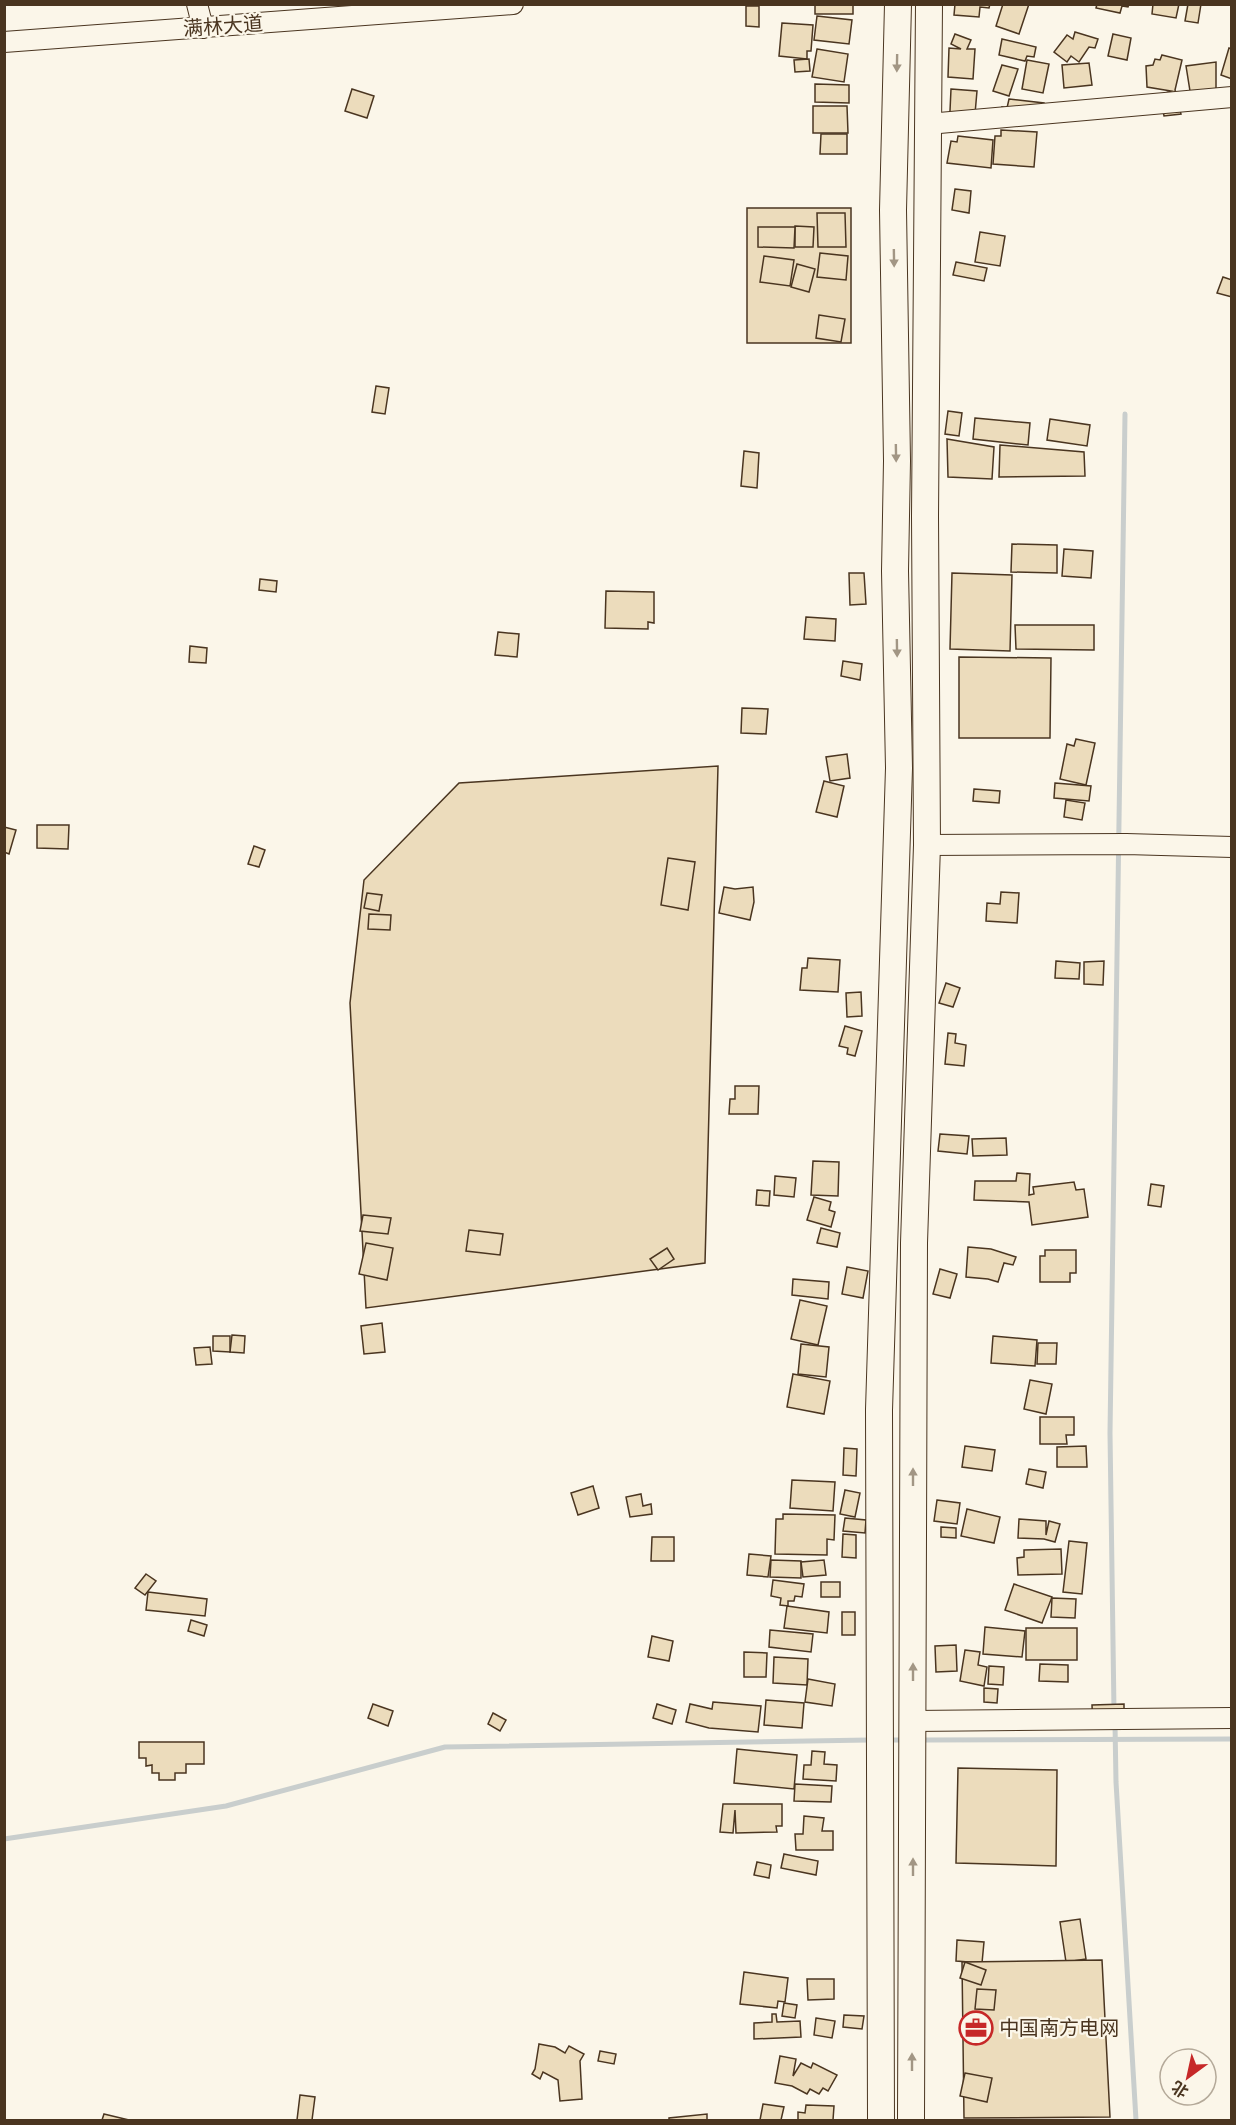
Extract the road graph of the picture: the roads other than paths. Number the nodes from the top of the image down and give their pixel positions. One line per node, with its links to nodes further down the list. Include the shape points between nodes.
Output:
1 (198, 4): 5 (street)
2 (513, 4): 5 (street, 满林大道)
3 (898, 4): 13 (main road, one-way to 13, via 893,210 899,768 879,1410)
4 (929, 4): 8 (main road)
5 (203, 27): 6 (street, 满林大道)
6 (4, 42)
7 (1232, 98): 8 (street)
8 (928, 124): 9 (main road)
9 (927, 845): 10 (street); 12 (main road, one-way to 9, via 914,1243)
10 (1232, 847)
11 (1232, 1718): 12 (street)
12 (913, 1721): 14 (main road, one-way to 12)
13 (881, 2121)
14 (911, 2121)

